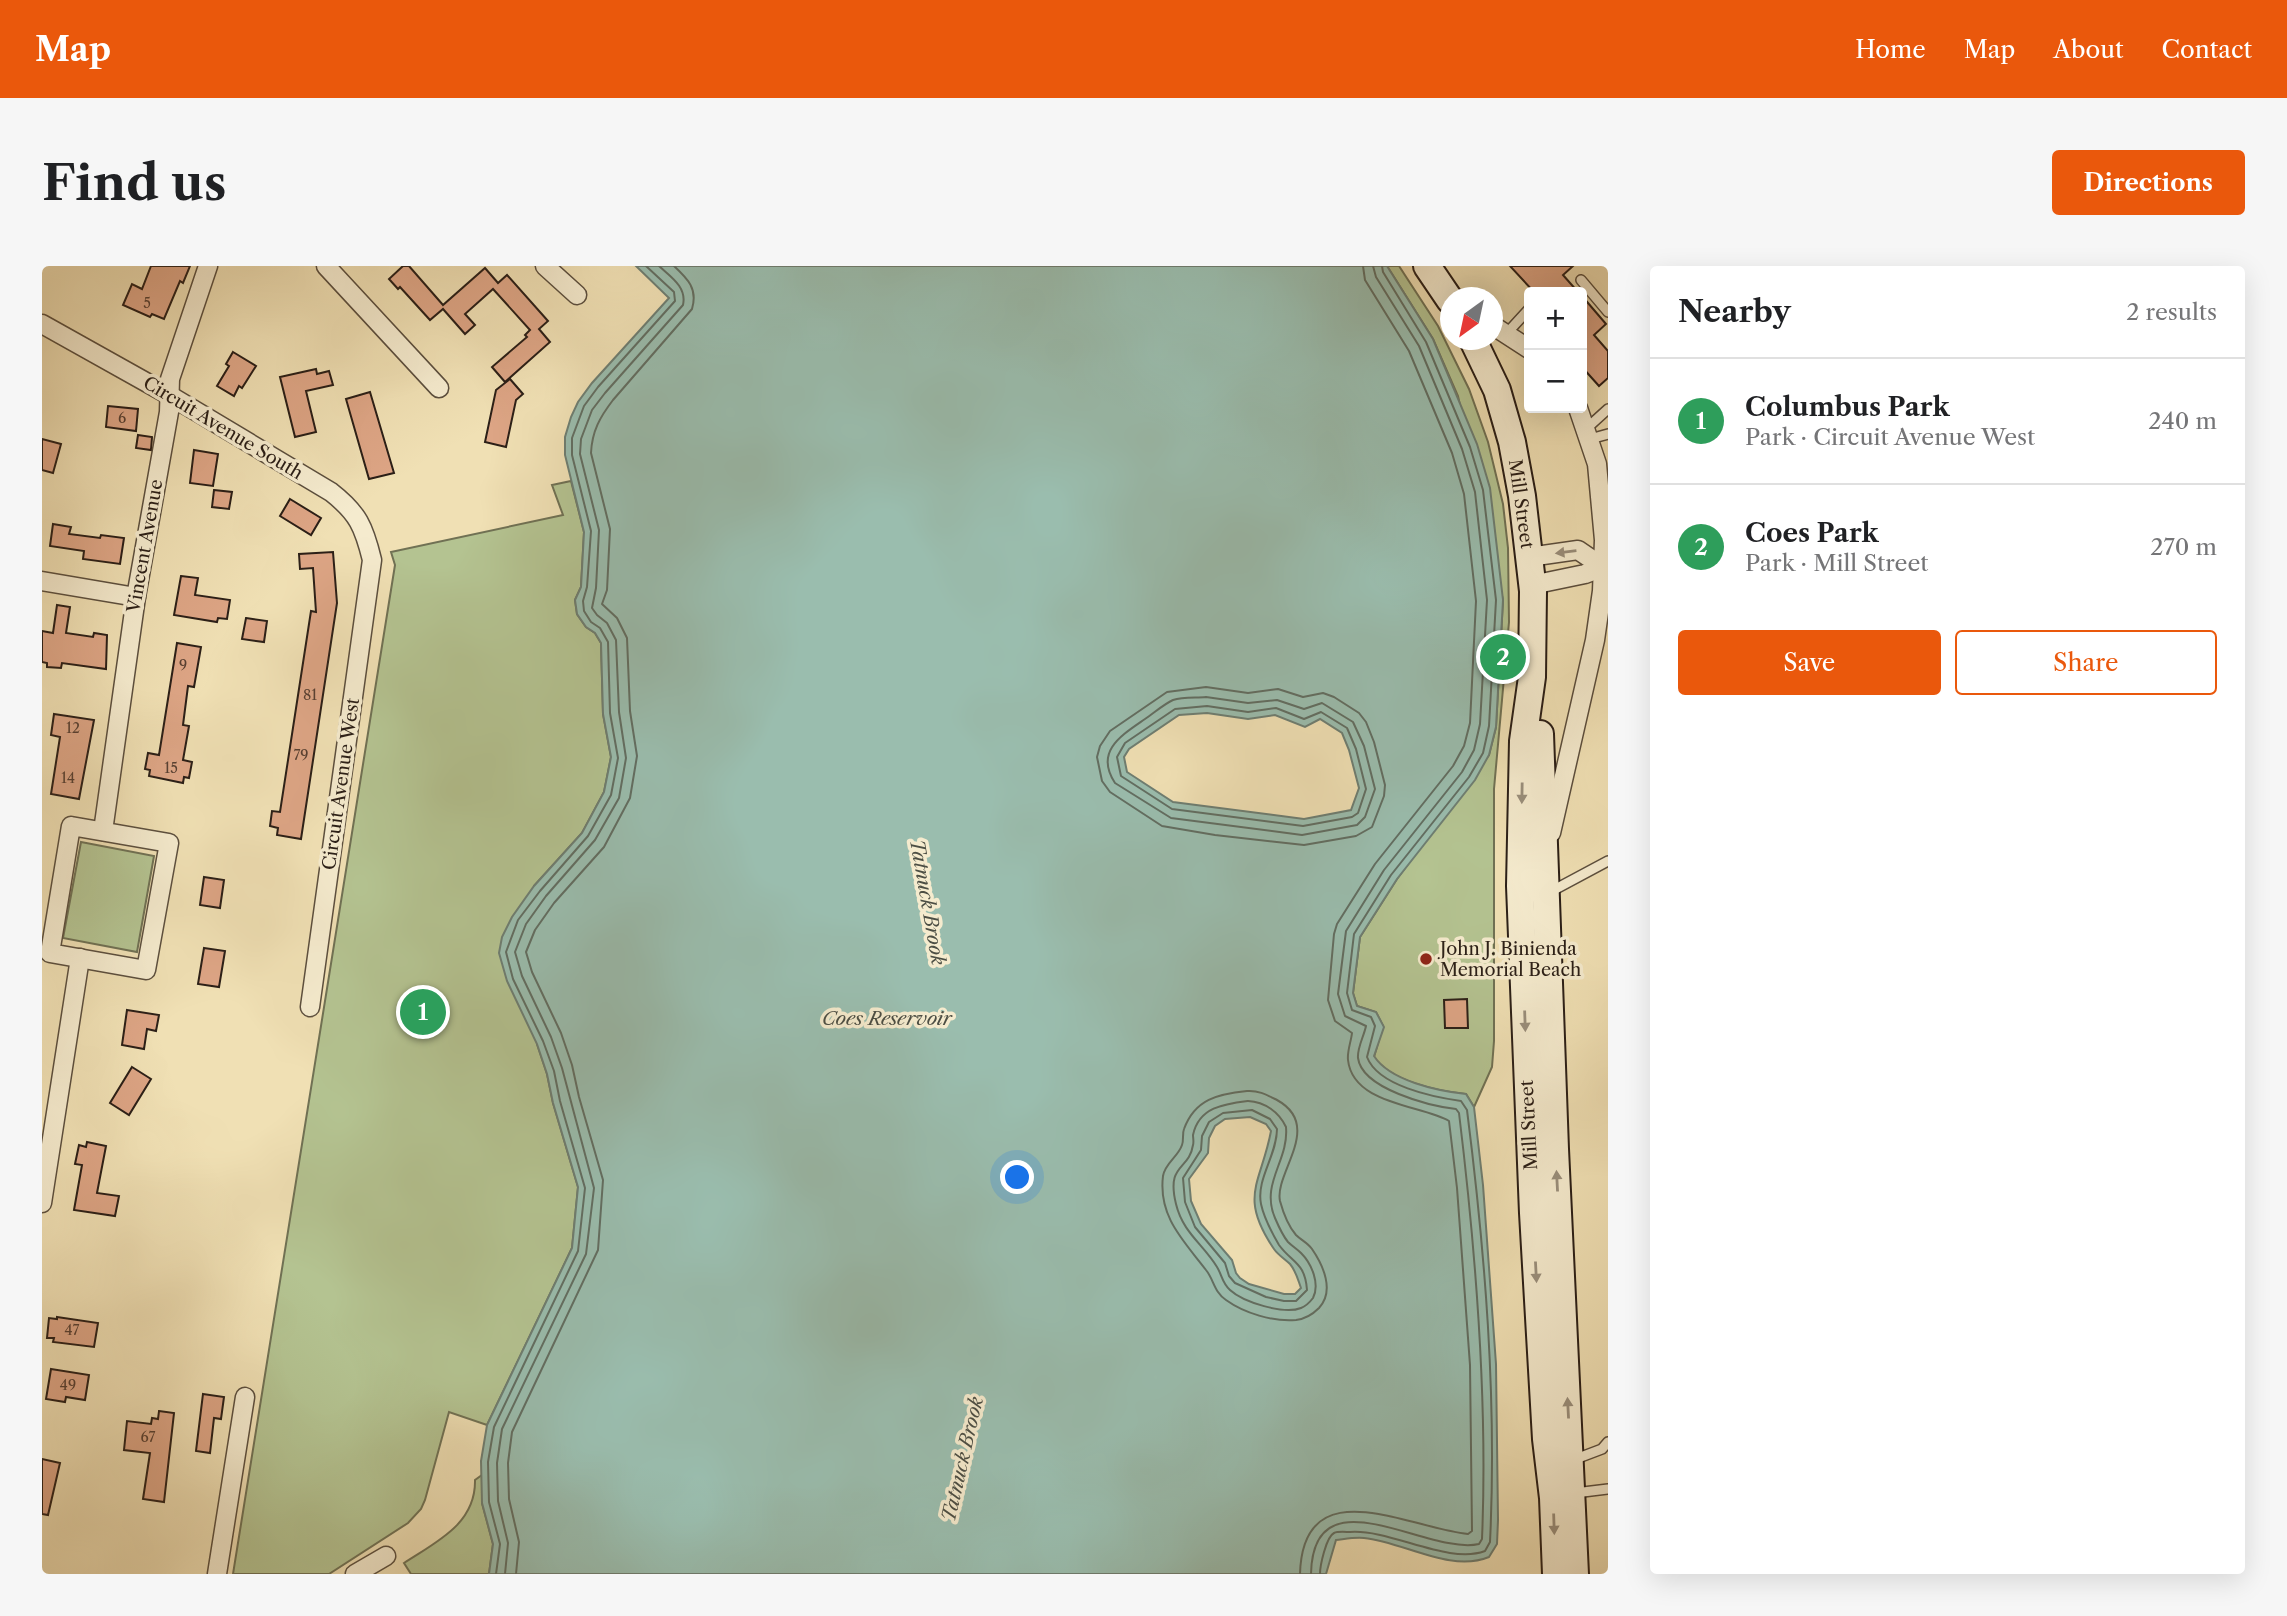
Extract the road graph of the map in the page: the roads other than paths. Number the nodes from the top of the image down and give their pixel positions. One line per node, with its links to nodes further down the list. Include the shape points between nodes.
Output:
1 (208, 266): 16 (street, Vincent Avenue, via 170,379)
2 (326, 266): 15 (street)
3 (545, 266): 7 (street)
4 (1427, 266): 6 (main road)
5 (1581, 280): 9 (lane)
6 (1442, 287)
7 (577, 295)
8 (1524, 312): 11 (lane)
9 (1608, 312)
10 (42, 324): 16 (street, Circuit Avenue South)
11 (1503, 327)
12 (1503, 331): 13 (street)
13 (1524, 346)
14 (1478, 350): 21 (main road, Mill Street, via 1497,390 1512,442)
15 (439, 388)
16 (169, 396): 22 (street, Circuit Avenue South, via 347,504 359,519); 26 (street, Vincent Avenue)
17 (1608, 409): 19 (lane)
18 (1580, 413): 19 (street)
19 (1588, 433): 20 (lane); 23 (street, via 1597,464)
20 (1608, 434)
21 (1529, 557): 23 (street, one-way to 21, via 1578,550); 25 (main road, Mill Street)
22 (372, 560): 33 (street, Circuit Avenue West)
23 (1606, 568): 25 (street); 30 (street, via 1595,640)
24 (42, 581): 26 (street)
25 (1532, 585): 27 (main road, Mill Street)
26 (136, 597): 28 (street, Vincent Avenue)
27 (1532, 677): 30 (main road, Mill Street, via 1540,733); 43 (main road, Mill Street, one-way to 43, via 1523,741 1521,900 1533,1213)
28 (103, 831): 32 (street, via 71,826 50,953); 32 (street, via 169,843 146,970)
29 (1608, 861): 31 (lane)
30 (1544, 866): 31 (main road, Mill Street)
31 (1545, 894): 37 (main road, Mill Street, one-way to 31)
32 (80, 958): 34 (street)
33 (310, 1007)
34 (42, 1203)
35 (245, 1397): 41 (street)
36 (1608, 1442): 37 (lane, via 1602,1449)
37 (1571, 1460): 39 (main road, Mill Street)
38 (1608, 1489): 39 (lane)
39 (1573, 1493): 44 (main road, Mill Street)
40 (386, 1556): 42 (street)
41 (217, 1574)
42 (355, 1574)
43 (1556, 1574)
44 (1576, 1574)

